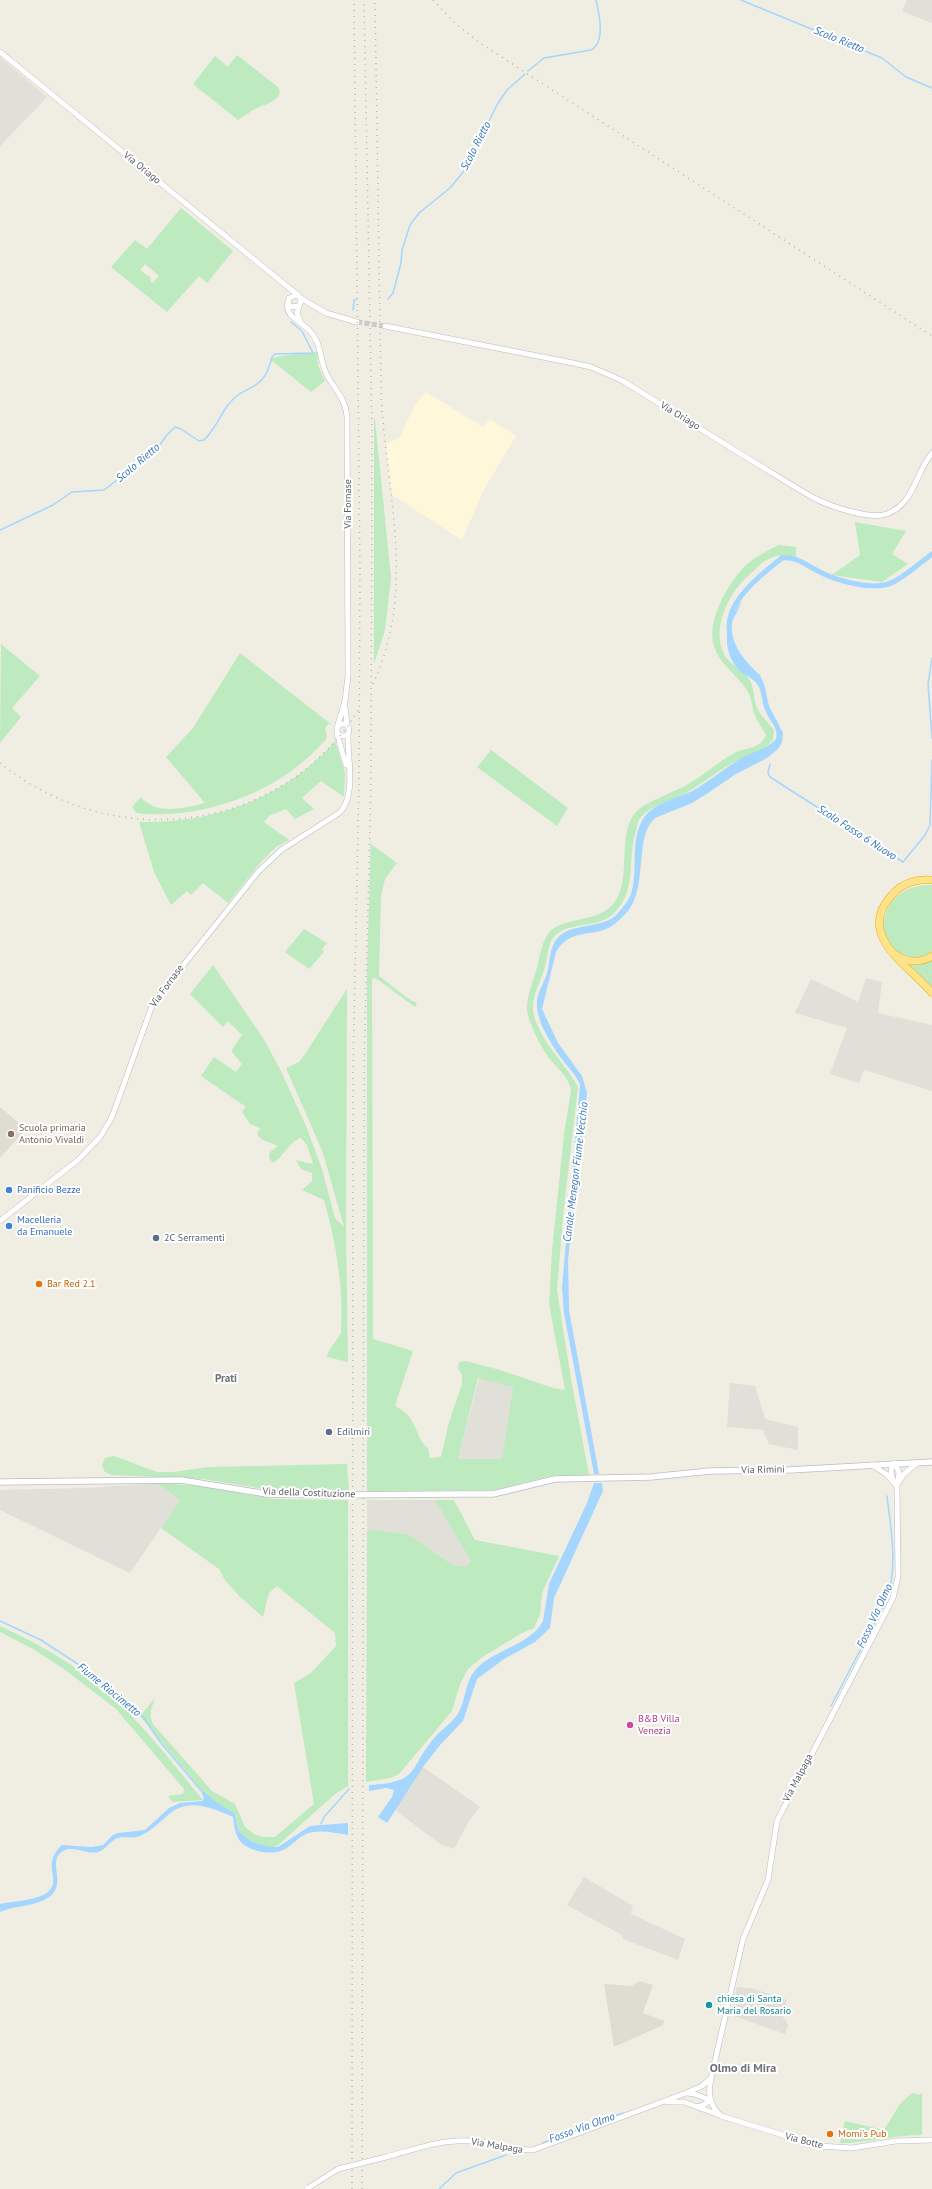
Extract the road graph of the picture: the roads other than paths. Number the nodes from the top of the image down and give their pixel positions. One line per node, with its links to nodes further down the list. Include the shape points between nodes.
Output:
1 (0, 52): 2 (street, Via Oriago)
2 (284, 284): 3 (street, Via Oriago); 4 (street)
3 (298, 296): 4 (street); 5 (street); 6 (street, Via Oriago)
4 (288, 300): 5 (street, Via Oriago, via 291,307); 7 (street, Via Fornase, via 288,312)
5 (300, 305): 6 (street, Via Oriago); 7 (street)
6 (309, 305): 8 (street, Via Oriago, via 333,316)
7 (300, 321): 11 (street, Via Fornase, via 320,345 326,372 342,397 347,416 348,669)
8 (357, 322)
9 (385, 326): 10 (street, Via Oriago, via 591,367 623,381 814,498 867,515 887,514 903,504)
10 (932, 453)
11 (345, 701): 12 (street, Via Fornase); 13 (street, Via Fornase)
12 (347, 725): 13 (street, via 341,724); 14 (street, Via Fornase)
13 (337, 731): 14 (street, via 342,737); 15 (street, Via Fornase)
14 (348, 734): 15 (street, Via Fornase)
15 (349, 773): 20 (street, Via Fornase, via 349,799 346,807 266,862 153,1003 112,1117 100,1138 78,1160)
16 (932, 880): 17 (highway, via 906,884 888,899 880,924 881,934)
17 (891, 952): 18 (highway, via 900,958 916,962); 19 (highway)
18 (932, 956)
19 (932, 993)
20 (0, 1223)
21 (932, 1462): 23 (main road, Via Rimini)
22 (894, 1463): 23 (main road, Via Rimini); 24 (main road, Via Rimini); 31 (street, via 891,1475); 31 (street, via 899,1473)
23 (917, 1463): 31 (street, via 904,1474)
24 (871, 1465): 27 (main road, Via Rimini); 31 (street, via 886,1474)
25 (108, 1475): 29 (main road, via 134,1477)
26 (82, 1476): 28 (main road, via 60,1477)
27 (591, 1478): 29 (main road, Via della Costituzione, bridge, via 555,1479 493,1494 331,1495 276,1494 199,1482)
28 (54, 1480): 29 (main road, Via della Costituzione); 30 (main road, Via della Costituzione)
29 (140, 1480)
30 (0, 1482)
31 (896, 1486): 32 (street, Via Malpaga, via 898,1576 893,1598 777,1821 768,1880 743,1939)
32 (711, 2078): 33 (street, Via Malpaga, via 702,2086); 34 (street, Via Malpaga)
33 (686, 2093): 34 (street); 35 (street, Via Malpaga)
34 (710, 2100): 36 (street); 37 (street)
35 (664, 2102): 36 (street, Via Malpaga, via 679,2101); 39 (street, Via Malpaga, bridge, via 533,2150 456,2141 338,2169)
36 (695, 2107): 37 (street, Via Malpaga)
37 (721, 2116): 38 (street, Via Botte, via 819,2146 852,2148 918,2139)
38 (932, 2140)
39 (308, 2188)

